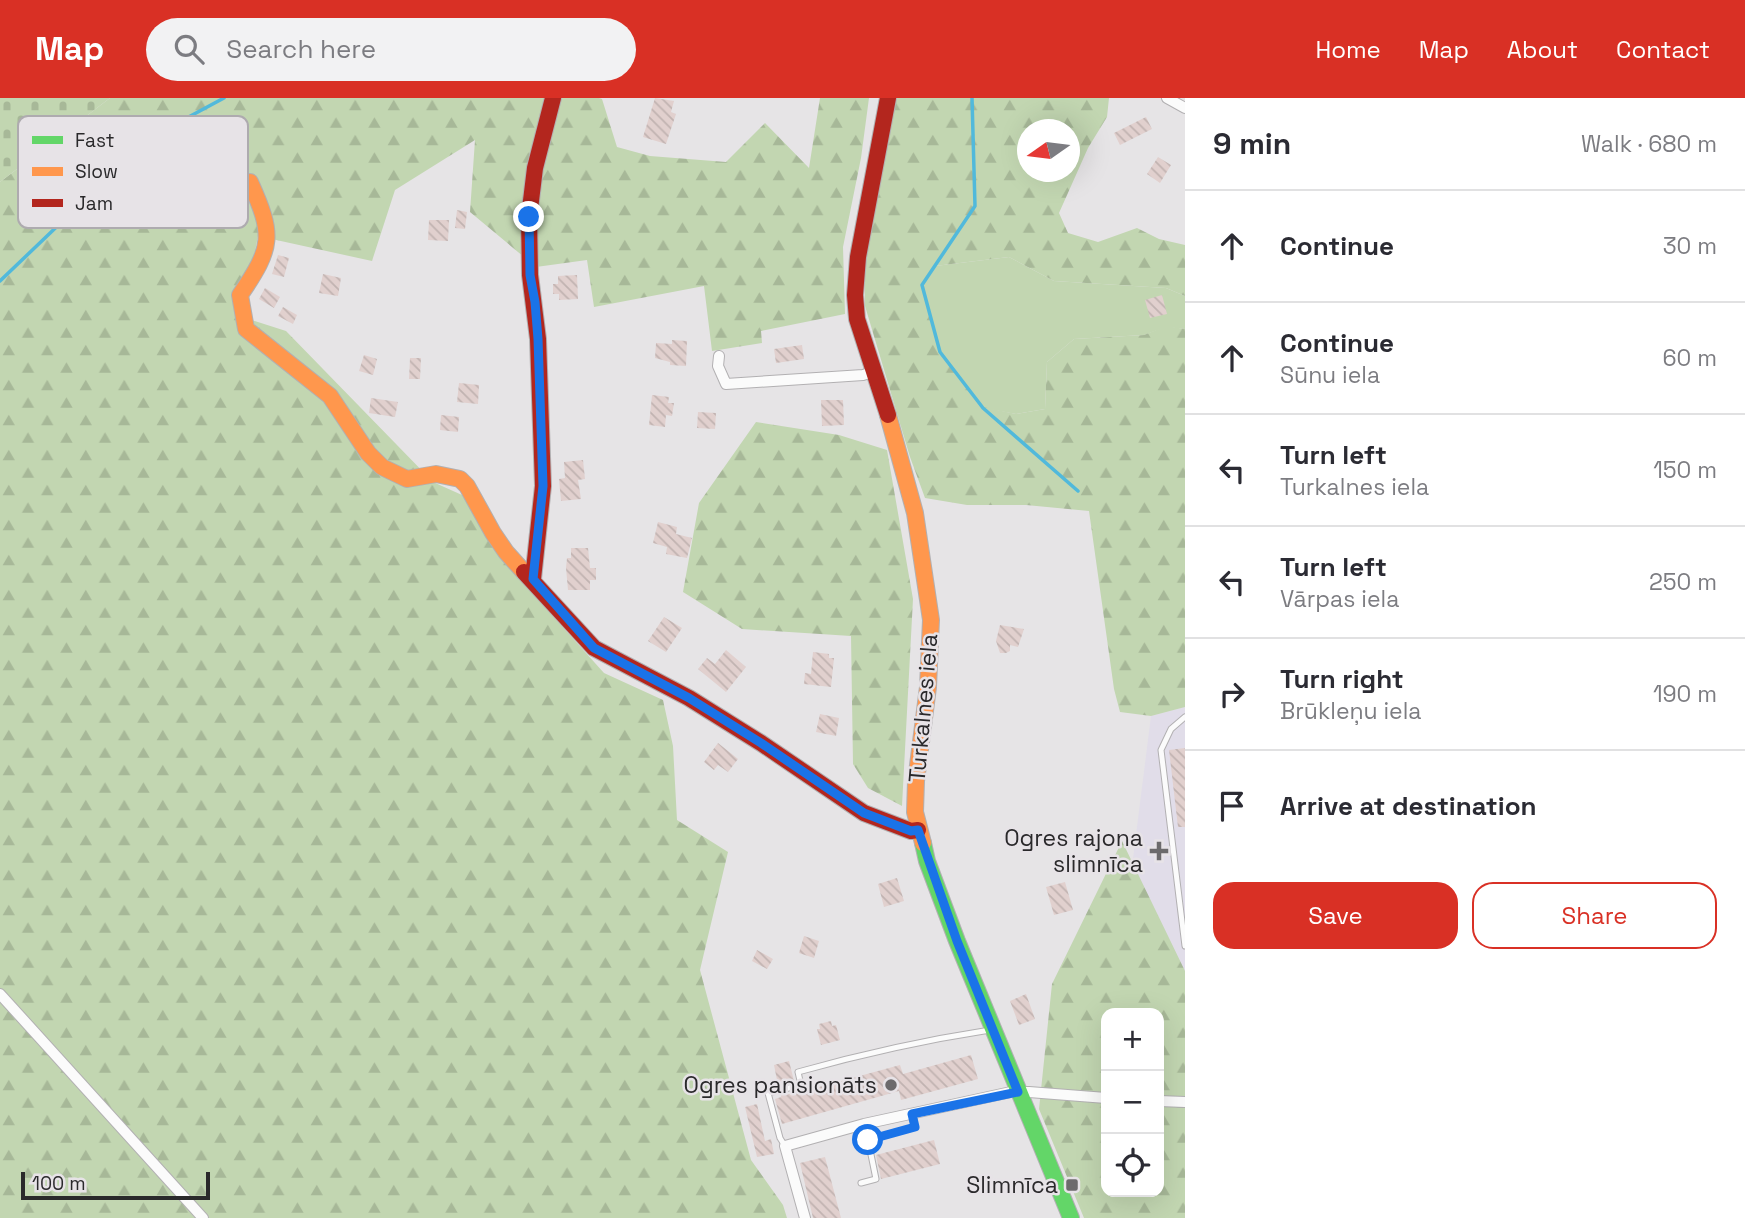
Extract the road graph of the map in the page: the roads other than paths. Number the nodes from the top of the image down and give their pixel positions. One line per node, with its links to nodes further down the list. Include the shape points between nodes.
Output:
1 (554, 98): 8 (street, via 535,168 529,217 543,486)
2 (888, 98): 7 (street, Turkalnes iela, via 855,295 857,319)
3 (1167, 98): 4 (street)
4 (1185, 108)
5 (250, 182): 8 (street, via 267,216 270,245 240,295 246,329 330,396 382,467 407,479 436,474 460,479 506,552)
6 (719, 356): 7 (street, via 726,384)
7 (873, 372): 10 (street, Turkalnes iela, via 915,513 931,621 916,781)
8 (533, 579): 10 (street, via 594,648 689,698 864,813)
9 (1185, 718): 11 (lane, via 1171,729 1161,750)
10 (918, 830): 13 (street, Turkalnes iela)
11 (1185, 946)
12 (0, 994): 23 (street)
13 (993, 1029): 14 (street, Turkalnes iela); 21 (lane, via 923,1040 798,1072 802,1085 768,1093)
14 (1018, 1092): 15 (street); 18 (street); 25 (street, Turkalnes iela)
15 (1101, 1098)
16 (1164, 1101): 17 (street)
17 (1185, 1102)
18 (912, 1114): 19 (street); 20 (lane, via 915,1127)
19 (864, 1125): 20 (lane); 21 (street)
20 (868, 1140): 22 (lane, via 876,1179)
21 (785, 1146): 24 (street)
22 (861, 1183)
23 (203, 1218)
24 (805, 1218)
25 (1071, 1218)

